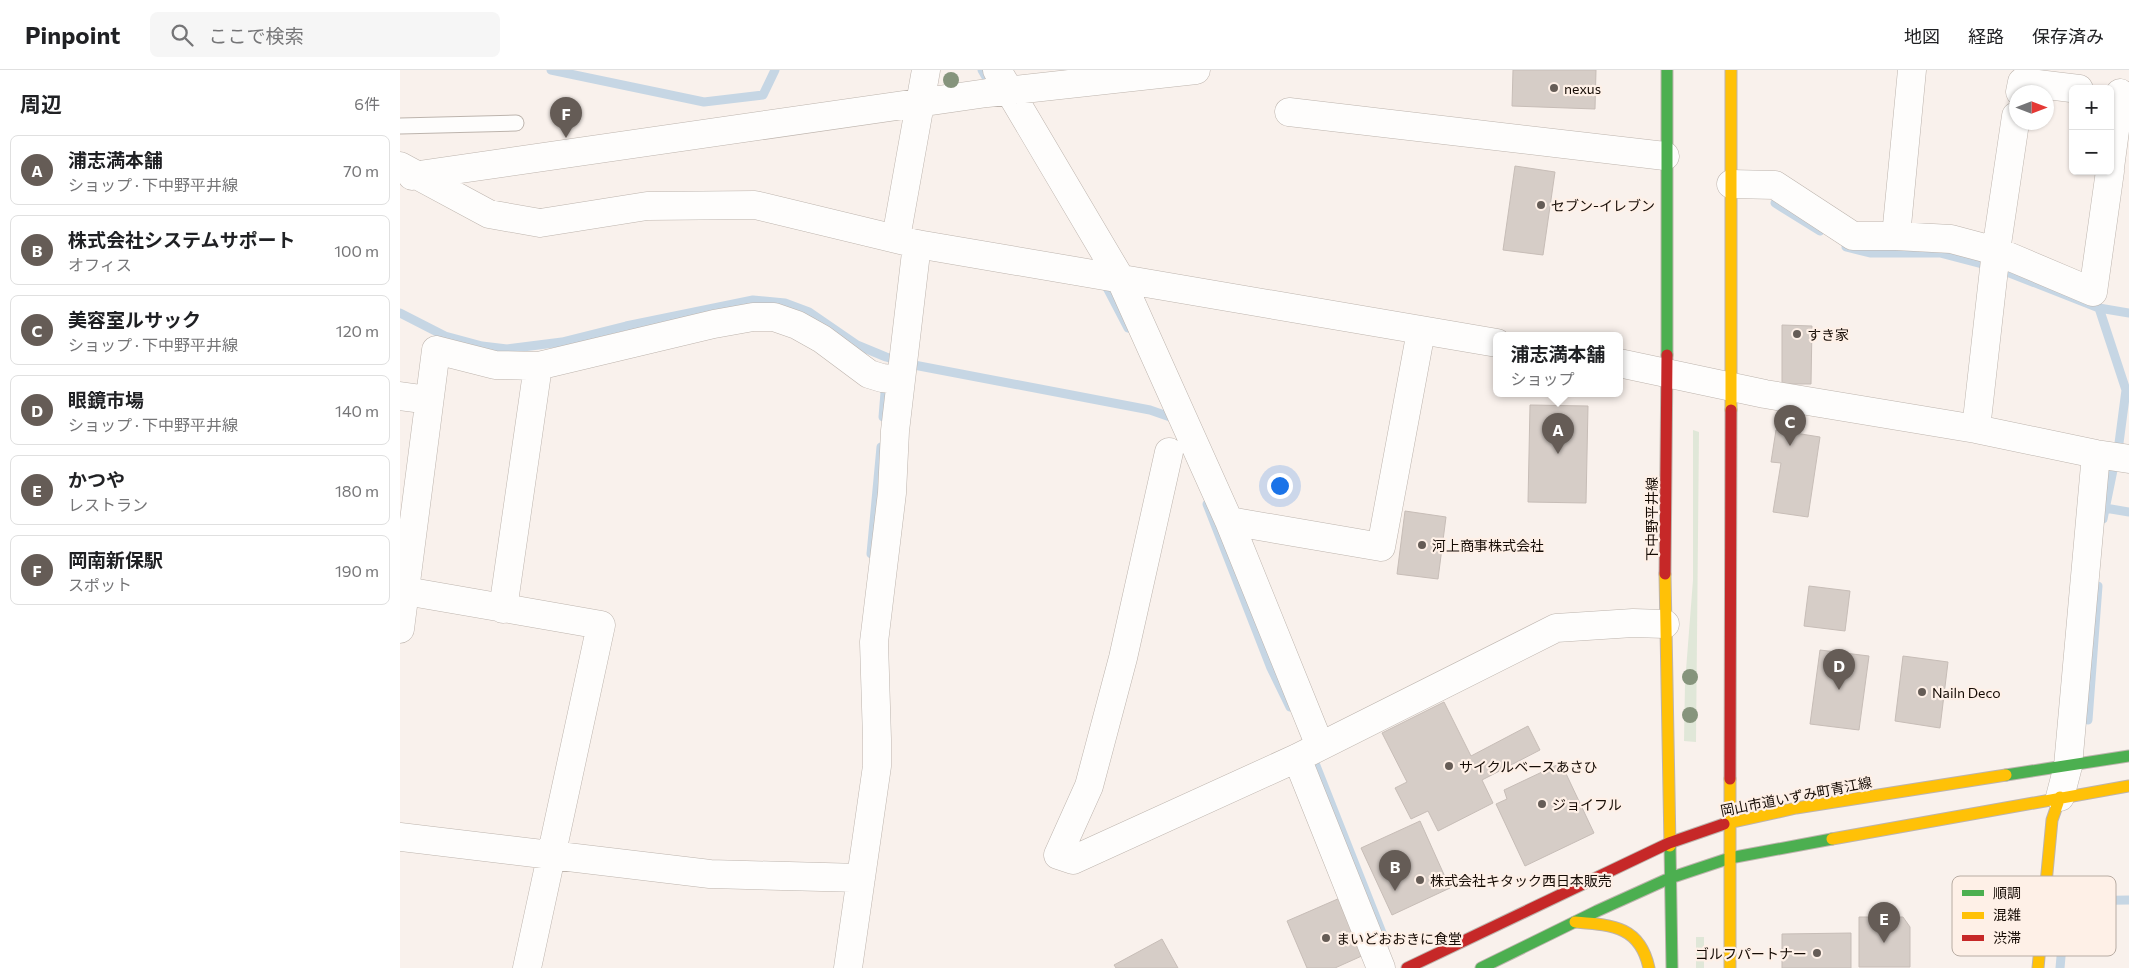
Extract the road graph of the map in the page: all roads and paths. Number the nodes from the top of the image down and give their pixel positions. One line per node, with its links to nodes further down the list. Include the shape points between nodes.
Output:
1 (926, 70): 12 (street)
2 (1196, 70): 8 (street)
3 (1666, 70): 18 (street, 下中野平井線)
4 (1731, 70): 21 (street)
5 (1912, 70): 22 (street)
6 (2021, 85): 7 (street, via 2022,82)
7 (2046, 85)
8 (999, 86): 12 (street); 25 (street)
9 (2054, 86): 10 (street)
10 (2069, 88)
11 (2120, 93): 17 (street)
12 (920, 103): 19 (street); 23 (street)
13 (1290, 112): 18 (street)
14 (516, 123): 15 (lane)
15 (400, 126)
16 (2014, 130): 24 (street)
17 (2114, 139)
18 (1665, 156): 31 (street, 下中野平井線)
19 (405, 173): 23 (street, via 489,214 540,223 647,206 755,205)
20 (2109, 175): 24 (street, via 2093,292)
21 (1731, 184): 22 (street, via 1774,184 1853,236); 32 (street)
22 (1896, 236): 24 (street, via 1951,239)
23 (907, 241): 25 (street); 30 (street)
24 (1996, 251): 35 (street)
25 (1108, 277): 26 (street); 39 (street)
26 (1421, 331): 27 (street); 39 (street, via 1381,548)
27 (1493, 342)
28 (1623, 364): 31 (street)
29 (538, 366): 30 (street, via 714,324 774,317 797,325 869,374); 34 (street, via 495,365 436,350); 41 (street)
30 (896, 372): 55 (street, via 892,493 874,642 878,739)
31 (1667, 372): 32 (street); 42 (street, 下中野平井線)
32 (1732, 387): 35 (street); 49 (street)
33 (400, 396): 34 (street)
34 (429, 400): 40 (street)
35 (1976, 429): 37 (street)
36 (1170, 452): 44 (street, via 1123,658 1089,786 1058,856 1073,860)
37 (2096, 454): 38 (street); 46 (street)
38 (2129, 459)
39 (1229, 521): 44 (street)
40 (402, 591): 41 (street); 43 (street)
41 (503, 610): 52 (street, via 601,625)
42 (1665, 624): 44 (street, via 1556,628); 51 (street, 下中野平井線)
43 (400, 629)
44 (1309, 752): 60 (street)
45 (2129, 756): 46 (street, 岡山市道いずみ町青江線)
46 (2068, 766): 48 (street); 49 (street, 岡山市道いずみ町青江線, via 1804,807)
47 (2129, 786): 48 (street)
48 (2060, 797): 53 (street); 54 (street, via 2052,820)
49 (1730, 822): 51 (street, 岡山市道いずみ町青江線); 53 (street)
50 (400, 837): 52 (street)
51 (1669, 843): 56 (street, 下中野平井線); 61 (street, 岡山市道いずみ町青江線)
52 (551, 854): 55 (street, via 710,874); 58 (street)
53 (1730, 858): 56 (street); 65 (street)
54 (2047, 876)
55 (861, 878): 59 (street)
56 (1670, 878): 57 (street); 64 (street, 下中野平井線)
57 (1574, 922): 62 (street); 63 (street, via 1611,925 1625,931 1641,942 1648,956)
58 (527, 968)
59 (848, 968)
60 (1381, 968)
61 (1407, 968)
62 (1481, 968)
63 (1649, 968)
64 (1672, 968)
65 (1730, 968)

